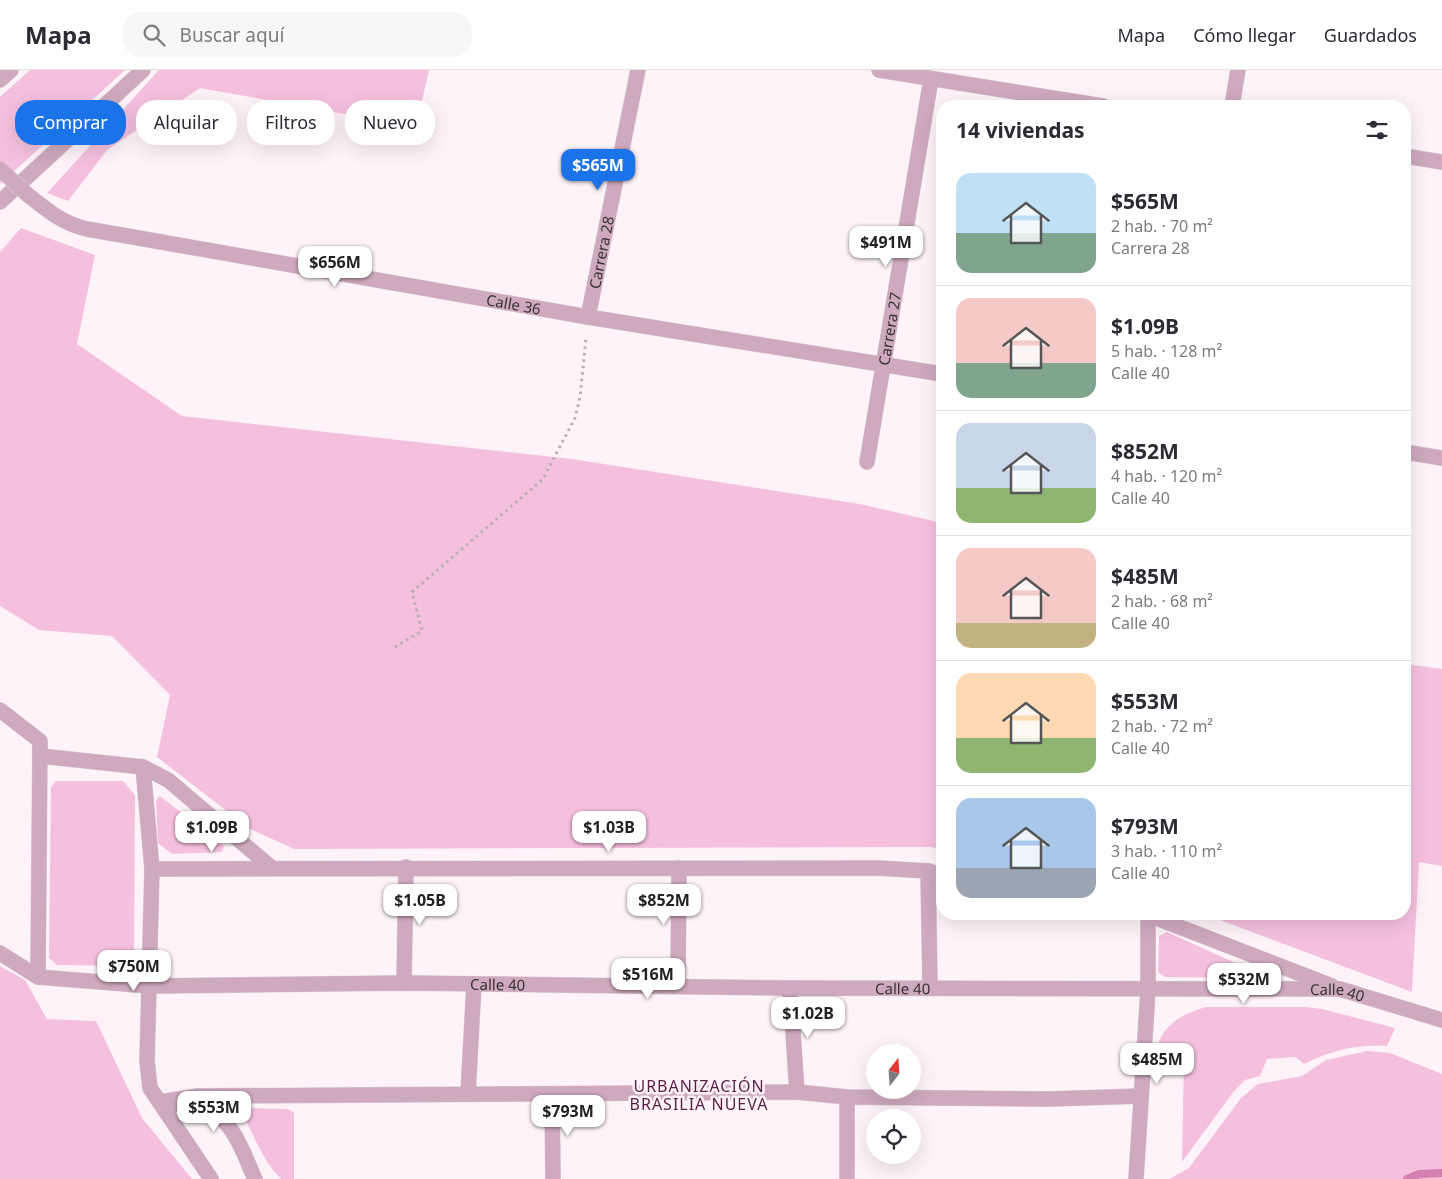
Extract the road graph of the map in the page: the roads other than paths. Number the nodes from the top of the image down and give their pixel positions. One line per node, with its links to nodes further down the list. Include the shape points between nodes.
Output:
1 (11, 70): 7 (street)
2 (142, 70): 13 (street)
3 (638, 70): 14 (street, Carrera 28)
4 (879, 70): 6 (street)
5 (1238, 70): 9 (street)
6 (931, 79): 8 (street); 15 (street, Carrera 27)
7 (0, 80)
8 (1065, 100)
9 (1233, 100)
10 (1411, 157): 11 (street)
11 (1442, 162)
12 (0, 168): 14 (street, Calle 36, bridge, via 52,215 77,227)
13 (0, 202)
14 (588, 318): 15 (street, Calle 36)
15 (885, 364): 16 (street, Calle 36); 19 (street, Carrera 27)
16 (936, 373)
17 (1411, 453): 18 (street)
18 (1442, 458)
19 (867, 462)
20 (0, 710): 21 (street, via 40,741)
21 (40, 756): 22 (street); 31 (street)
22 (143, 767): 24 (street, via 168,780); 26 (street)
23 (406, 867): 24 (street); 25 (street); 32 (street)
24 (272, 868): 26 (street)
25 (679, 868): 27 (street, via 878,868); 35 (street)
26 (152, 869): 34 (street)
27 (935, 873): 37 (street)
28 (1147, 920): 39 (street)
29 (1162, 920): 38 (street)
30 (0, 953): 31 (street)
31 (38, 977): 34 (street, Calle 40)
32 (404, 983): 33 (street, Calle 40); 34 (street, Calle 40)
33 (474, 984): 35 (street, Calle 40); 42 (street)
34 (150, 986): 46 (street, via 147,1061 150,1088)
35 (678, 986): 36 (street, Calle 40)
36 (790, 988): 37 (street, Calle 40); 41 (street)
37 (930, 988): 39 (street, Calle 40)
38 (1340, 989): 39 (street, Calle 40); 40 (street, Calle 40)
39 (1148, 990): 44 (street)
40 (1442, 1020)
41 (797, 1092): 43 (street); 45 (street)
42 (468, 1094): 43 (street); 46 (street, via 198,1096)
43 (552, 1095): 49 (street)
44 (1142, 1096): 45 (street, via 1050,1099); 51 (street)
45 (847, 1097): 50 (street)
46 (160, 1102): 47 (street); 48 (street, via 204,1108 221,1118 233,1131)
47 (211, 1179)
48 (255, 1179)
49 (553, 1179)
50 (847, 1179)
51 (1136, 1179)

